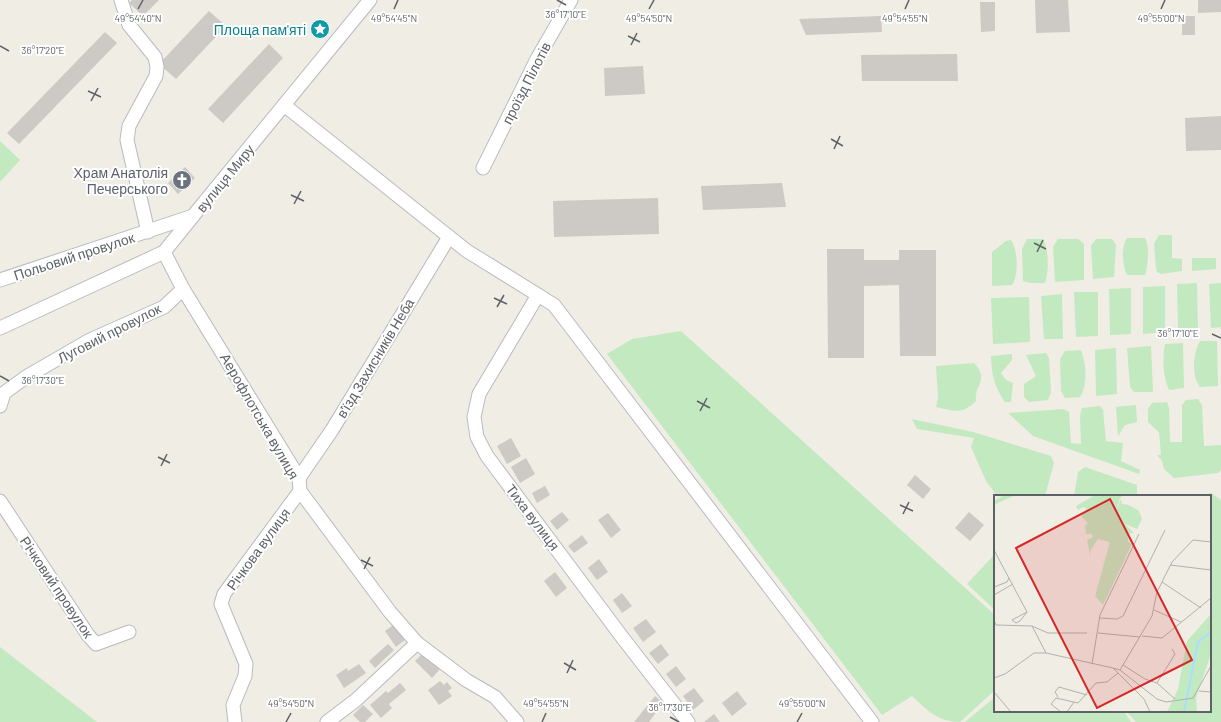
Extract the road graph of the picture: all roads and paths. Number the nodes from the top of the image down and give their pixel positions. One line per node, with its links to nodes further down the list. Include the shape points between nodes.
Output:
1 (121, 0): 7 (street, via 129,25 155,57 157,67 156,76 130,126 127,140)
2 (370, 0): 4 (street, вулиця Миру)
3 (571, 0): 5 (street, проїзд Пілотів, via 537,59)
4 (284, 105): 6 (street, вулиця Миру); 8 (street)
5 (483, 168)
6 (193, 216): 7 (street, вулиця Миру); 9 (street)
7 (148, 232): 10 (street, Польовий провулок)
8 (448, 236): 12 (street, via 467,251); 15 (street, в'їзд Захисників Неба, via 336,424)
9 (164, 252): 11 (street, Аерофлотська вулиця); 13 (street)
10 (0, 280)
11 (184, 289): 14 (street, Луговий провулок, via 164,307 90,340 26,377 4,393); 15 (street, Аерофлотська вулиця)
12 (538, 295): 23 (street, Тиха вулиця, via 479,394 474,417 477,437 487,456); 24 (street, via 554,305)
13 (0, 328)
14 (0, 406)
15 (299, 478): 16 (street, Аерофлотська вулиця)
16 (300, 491): 19 (street, Аерофлотська вулиця, via 390,612); 20 (street, Річкова вулиця, via 224,594 221,604 246,664 245,676 233,705)
17 (0, 501): 18 (street, Річковий провулок, via 96,644)
18 (129, 632)
19 (417, 643): 21 (street, via 356,700); 22 (street, Аерофлотська вулиця, via 466,680 495,697)
20 (235, 722)
21 (327, 722)
22 (517, 722)
23 (688, 722)
24 (872, 722)

